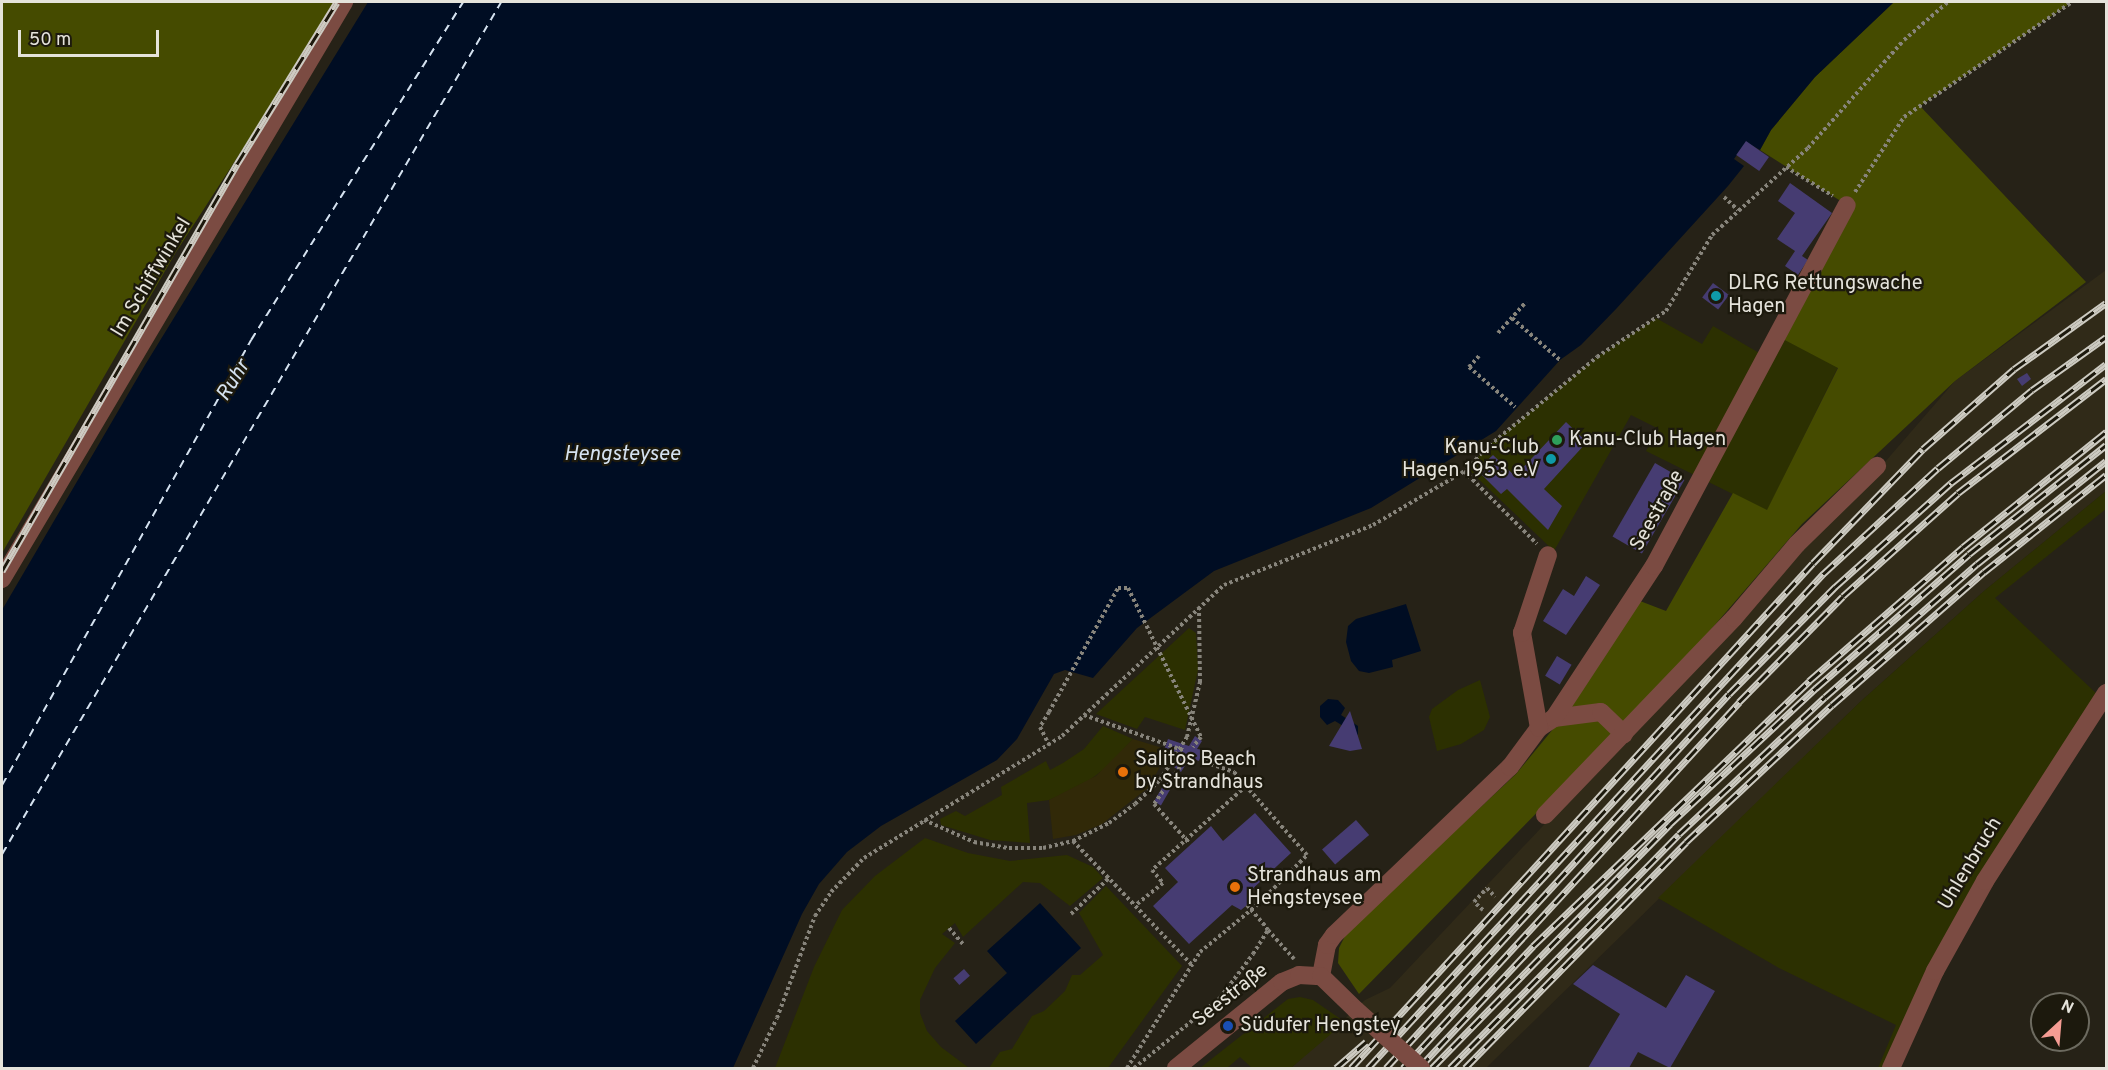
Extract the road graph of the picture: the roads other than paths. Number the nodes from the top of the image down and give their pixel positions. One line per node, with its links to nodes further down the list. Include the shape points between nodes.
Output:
1 (344, 2): 5 (street, Im Schiffwinkel)
2 (1847, 205): 7 (street, Seestraße, via 1654,566)
3 (1877, 466): 8 (street, via 1797,544)
4 (1548, 555): 7 (street, via 1522,633)
5 (2, 579)
6 (2106, 693): 13 (street, Uhlenbruch, via 1985,881 1935,971)
7 (1547, 723): 8 (street, via 1601,712); 10 (street, Seestraße, via 1510,767 1334,935)
8 (1624, 734): 9 (street)
9 (1545, 815)
10 (1321, 976): 11 (street, Seestraße, via 1299,975 1282,982); 12 (street, bridge)
11 (1176, 1068)
12 (1420, 1068)
13 (1892, 1068)

